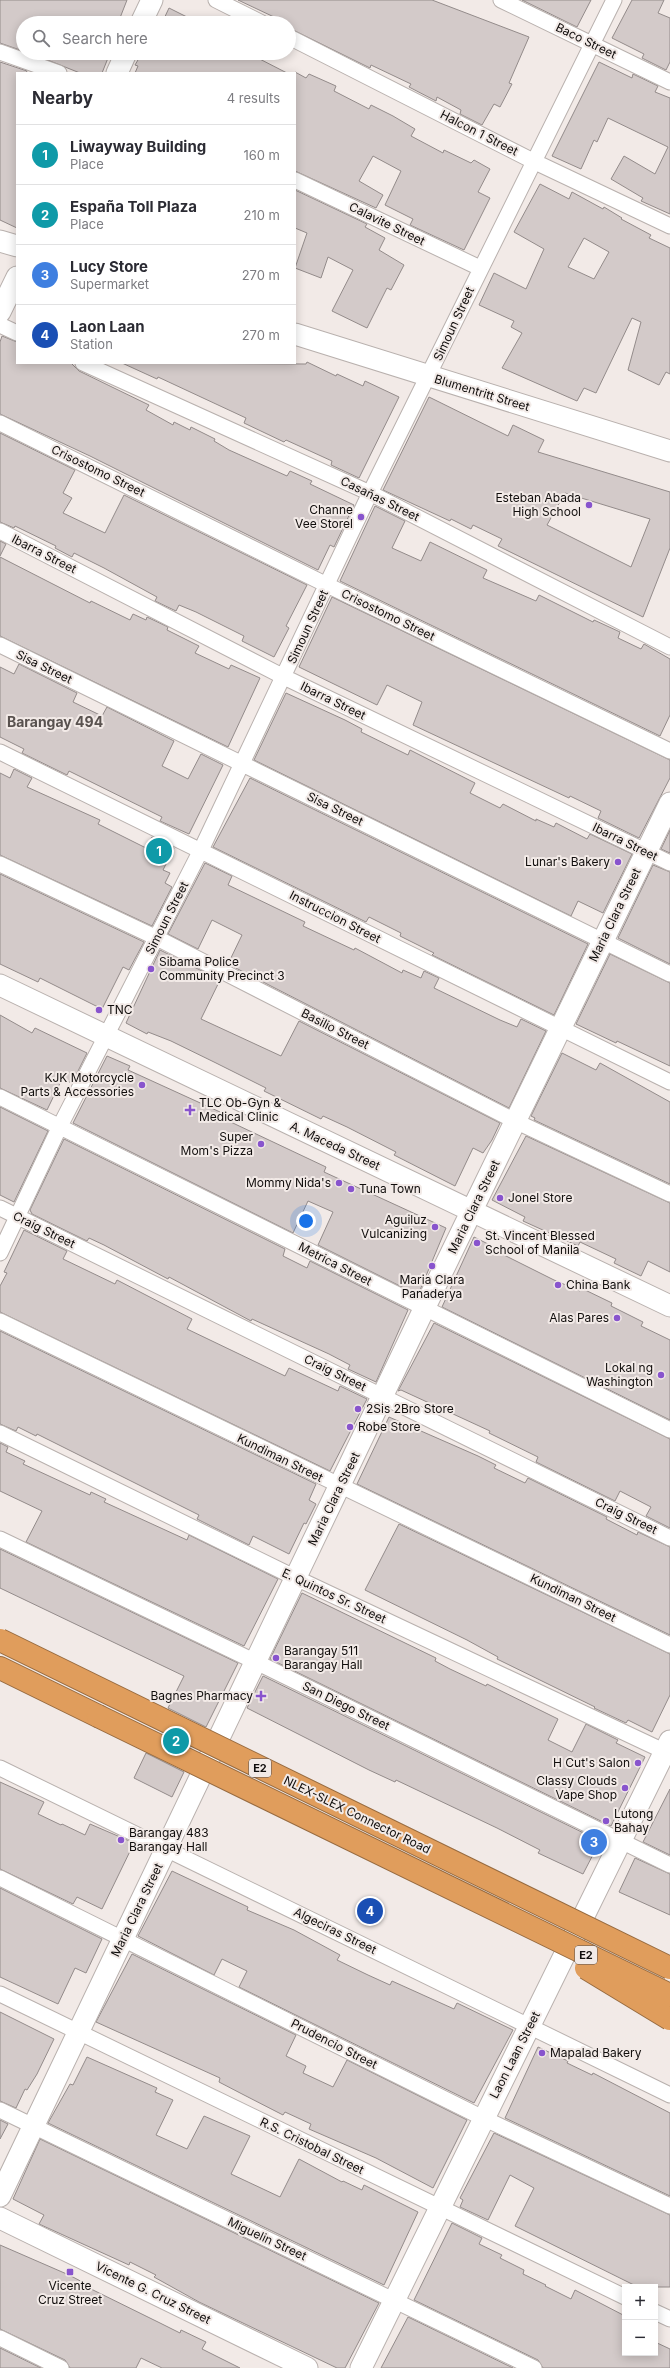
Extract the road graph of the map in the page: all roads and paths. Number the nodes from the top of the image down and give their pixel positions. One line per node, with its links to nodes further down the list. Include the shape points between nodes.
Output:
1 (152, 0): 5 (street)
2 (216, 0): 6 (street)
3 (501, 0): 8 (street, Baco Street)
4 (614, 0): 8 (street, Simoun Street)
5 (144, 16)
6 (248, 16)
7 (296, 41): 16 (street, Halcon 1 Street)
8 (592, 44): 15 (street, Baco Street); 16 (street, Simoun Street)
9 (0, 52): 10 (street)
10 (16, 58)
11 (22, 60): 13 (street)
12 (123, 60): 14 (street)
13 (56, 72)
14 (117, 72)
15 (670, 82)
16 (533, 161): 18 (street, Halcon 1 Street); 21 (street, Simoun Street)
17 (296, 180): 21 (street, Calavite Street)
18 (670, 226)
19 (0, 241): 20 (street)
20 (16, 246)
21 (480, 268): 28 (street, Simoun Street)
22 (16, 279): 23 (street)
23 (0, 312)
24 (0, 325): 25 (street)
25 (16, 333)
26 (296, 334): 28 (street, Blumentritt Street)
27 (85, 364): 31 (street, Casañas Street)
28 (429, 376): 30 (street, Blumentritt Street); 31 (street, Simoun Street)
29 (0, 423): 33 (street, Crisostomo Street)
30 (670, 451)
31 (370, 493): 33 (street, Simoun Street); 35 (street, Casañas Street)
32 (0, 531): 36 (street, Ibarra Street)
33 (327, 585): 36 (street, Simoun Street); 37 (street, Crisostomo Street)
34 (0, 645): 39 (street, Sisa Street)
35 (670, 648)
36 (284, 677): 39 (street, Simoun Street); 42 (street, Ibarra Street)
37 (670, 751)
38 (0, 752): 41 (street, Instruccion Street)
39 (242, 764): 41 (street, Simoun Street); 46 (street, Sisa Street)
40 (670, 803): 42 (street, Maria Clara Street)
41 (201, 850): 45 (street, Simoun Street); 49 (street, Instruccion Street)
42 (646, 852): 43 (street, Ibarra Street); 46 (street, Maria Clara Street)
43 (670, 863)
44 (0, 864): 45 (street, Basilio Street)
45 (157, 938): 50 (street, Simoun Street); 53 (street, Basilio Street)
46 (603, 941): 47 (street, Sisa Street); 49 (street, Maria Clara Street)
47 (670, 974)
48 (0, 985): 50 (street, A. Maceda Street)
49 (560, 1029): 51 (street, Instruccion Street); 53 (street, Maria Clara Street)
50 (106, 1038): 54 (street, Simoun Street); 57 (street, A. Maceda Street)
51 (670, 1082)
52 (0, 1097): 54 (street, Metrica Street)
53 (515, 1121): 55 (street, Basilio Street); 57 (street, Maria Clara Street)
54 (60, 1126): 58 (street, Simoun Street); 61 (street, Metrica Street)
55 (670, 1194)
56 (0, 1208): 58 (street, Craig Street)
57 (472, 1210): 60 (street, A. Maceda Street); 61 (street, Maria Clara Street)
58 (17, 1216): 59 (street, Simoun Street); 63 (street, Craig Street)
59 (0, 1253)
60 (670, 1306)
61 (424, 1309): 63 (street, Maria Clara Street); 64 (street, Metrica Street)
62 (0, 1321): 66 (street, Kundiman Street)
63 (383, 1396): 66 (street, Maria Clara Street); 67 (street, Craig Street)
64 (670, 1430)
65 (0, 1433): 69 (street, E. Quintos Sr. Street)
66 (340, 1487): 69 (street, Maria Clara Street); 71 (street, Kundiman Street)
67 (670, 1538)
68 (0, 1539): 72 (street, San Diego Street)
69 (296, 1578): 72 (street, Maria Clara Street); 74 (street, E. Quintos Sr. Street)
70 (0, 1640): 82 (highway, NLEX-SLEX Connector Road / E2, bridge)
71 (670, 1645)
72 (256, 1662): 76 (street, San Diego Street); 77 (street, Maria Clara Street)
73 (0, 1668): 80 (highway, NLEX-SLEX Connector Road / E2, bridge)
74 (668, 1749): 76 (street, Laon Laan Street)
75 (0, 1768): 77 (street, Algeciras Street)
76 (621, 1842): 78 (street, San Diego Street); 86 (street, Laon Laan Street)
77 (167, 1848): 81 (street, Maria Clara Street); 86 (street, Algeciras Street)
78 (670, 1865)
79 (0, 1878): 81 (street, Prudencio Street)
80 (503, 1914): 84 (highway, NLEX-SLEX Connector Road / E2, bridge); 85 (highway, bridge)
81 (124, 1938): 87 (street, Maria Clara Street); 90 (street, Prudencio Street)
82 (670, 1968)
83 (0, 1994): 87 (street, R.S. Cristobal Street)
84 (670, 1995)
85 (670, 2019)
86 (530, 2026): 88 (street, Algeciras Street); 90 (street, Laon Laan Street)
87 (78, 2033): 91 (street, Maria Clara Street); 94 (street, R.S. Cristobal Street)
88 (670, 2095)
89 (0, 2110): 91 (street, Miguelin Street)
90 (483, 2118): 93 (street, Prudencio Street); 94 (street, Laon Laan Street)
91 (33, 2127): 92 (street, Maria Clara Street); 96 (street, Miguelin Street)
92 (0, 2196)
93 (670, 2206)
94 (438, 2207): 96 (street, Laon Laan Street); 97 (street, R.S. Cristobal Street)
95 (0, 2218): 102 (street, Vicente G. Cruz Street)
96 (388, 2296): 103 (street, Laon Laan Street); 104 (street, Miguelin Street)
97 (622, 2296)
98 (658, 2313): 99 (street)
99 (670, 2319)
100 (0, 2338): 101 (street)
101 (61, 2368)
102 (307, 2368)
103 (361, 2368)
104 (534, 2368)

